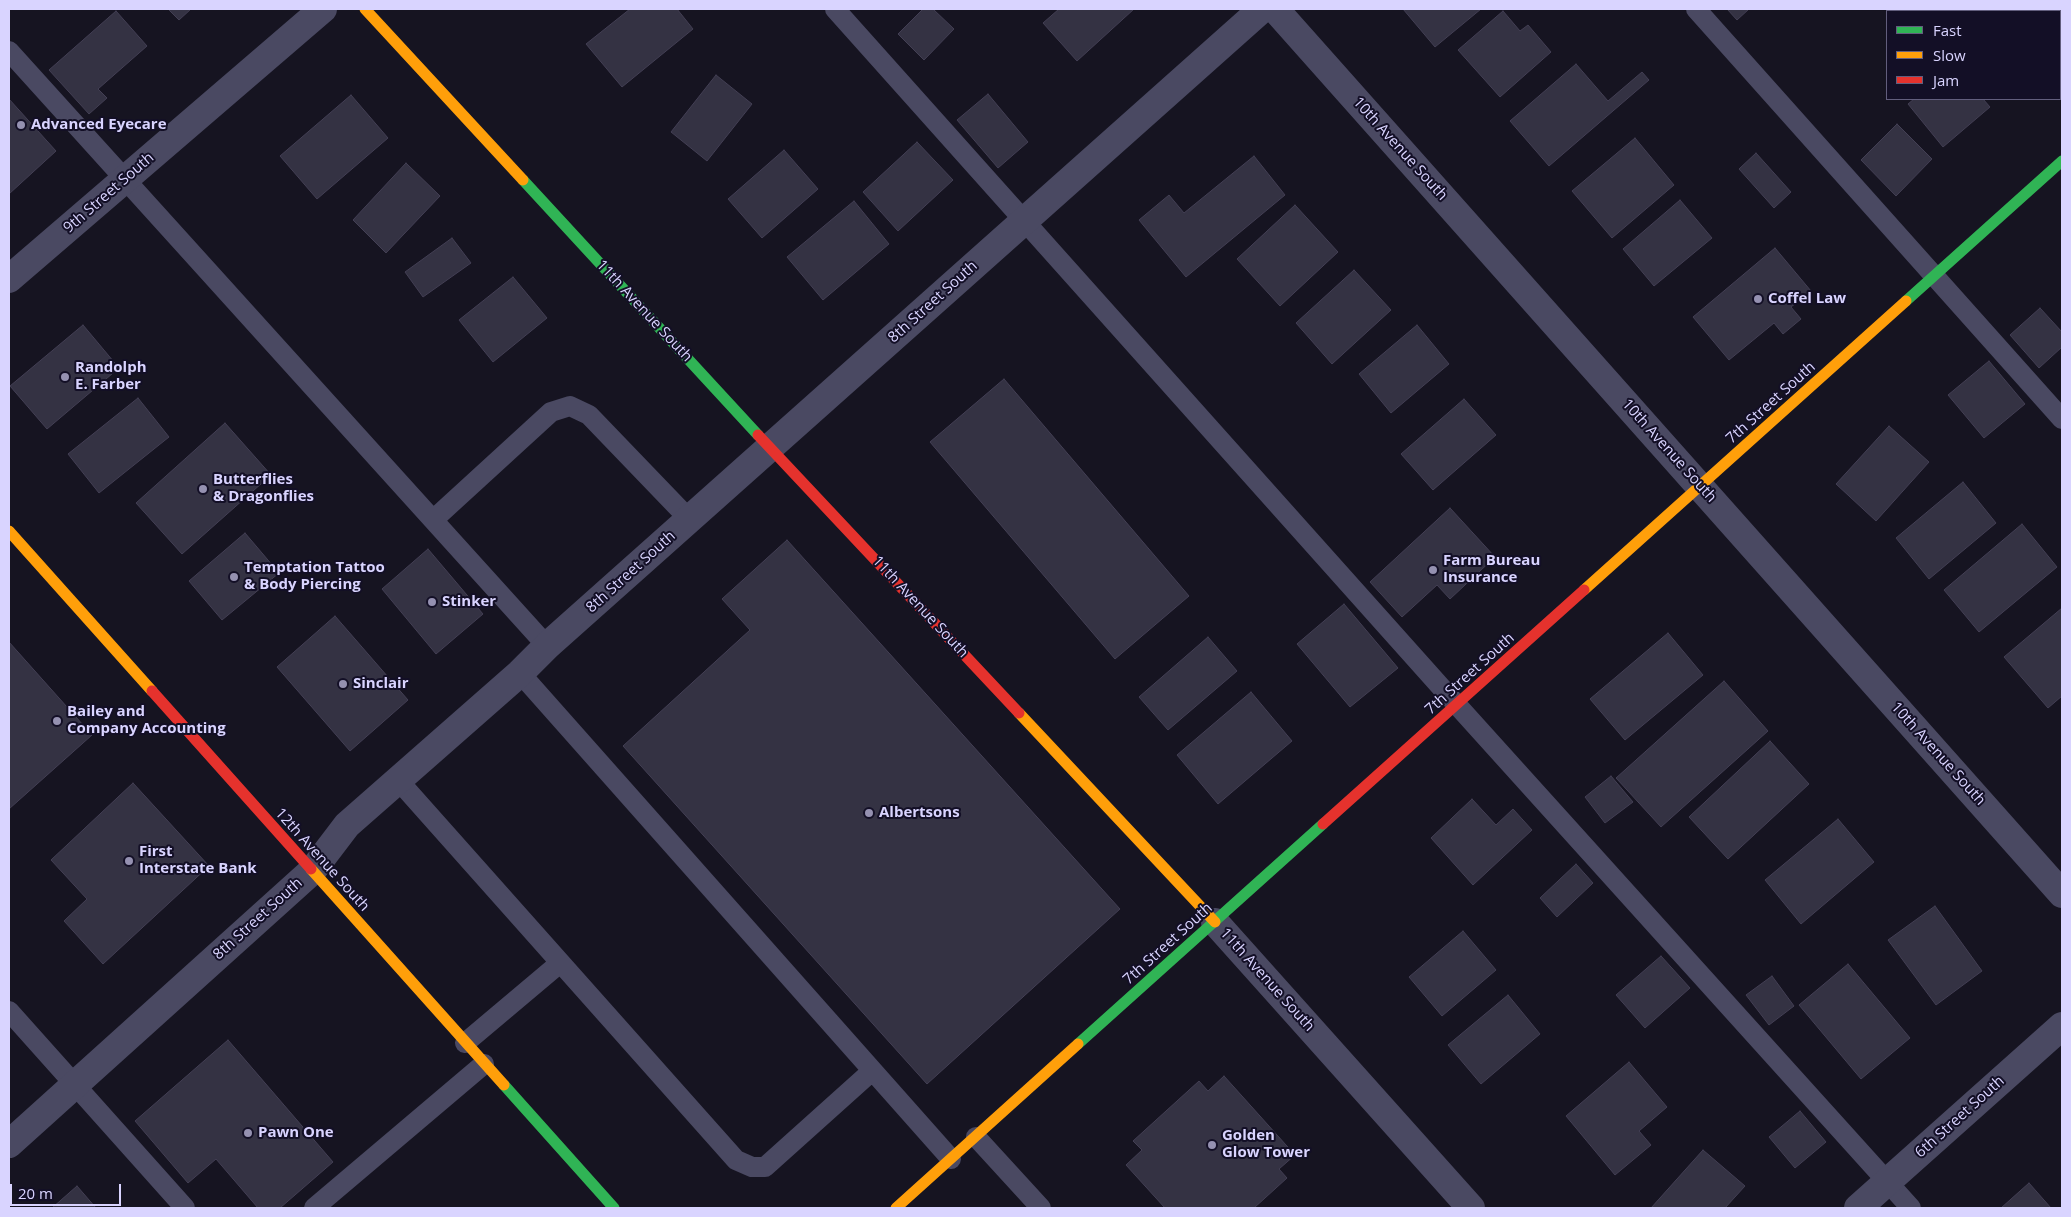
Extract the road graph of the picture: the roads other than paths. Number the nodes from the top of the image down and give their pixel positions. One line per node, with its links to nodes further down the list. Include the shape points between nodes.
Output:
1 (323, 9): 9 (street, 9th Street South)
2 (365, 9): 14 (main road, 11th Avenue South)
3 (835, 9): 10 (lane)
4 (1262, 9): 10 (street, 8th Street South)
5 (1275, 9): 15 (street, 10th Avenue South)
6 (1696, 9): 11 (lane)
7 (9, 51): 9 (lane)
8 (2062, 161): 11 (main road, 7th Street South)
9 (124, 179): 12 (street, 9th Street South); 16 (lane)
10 (1024, 221): 14 (street, 8th Street South); 21 (lane)
11 (1935, 276): 13 (lane); 15 (main road, 7th Street South)
12 (9, 279)
13 (2062, 418)
14 (770, 448): 17 (street, 8th Street South); 25 (main road, 11th Avenue South)
15 (1700, 486): 21 (main road, 7th Street South); 24 (street, 10th Avenue South)
16 (433, 520): 17 (lane, via 551,412 570,406 589,415); 19 (lane)
17 (690, 520): 19 (street, 8th Street South)
18 (9, 531): 23 (main road, 12th Avenue South)
19 (547, 646): 20 (street, 8th Street South)
20 (520, 673): 22 (street, 8th Street South); 31 (lane)
21 (1457, 705): 25 (main road, 7th Street South); 36 (lane)
22 (398, 780): 23 (street, 8th Street South, via 347,825); 26 (lane)
23 (312, 871): 29 (main road, 12th Avenue South); 32 (street, 8th Street South)
24 (2062, 894)
25 (1216, 922): 33 (main road, 7th Street South); 42 (street, 11th Avenue South)
26 (560, 963): 29 (lane); 31 (lane, via 736,1160 752,1167 765,1167)
27 (9, 1011): 32 (lane)
28 (2062, 1026): 36 (street, 6th Street South)
29 (465, 1043): 30 (main road, 12th Avenue South)
30 (484, 1064): 38 (lane); 39 (main road, 12th Avenue South)
31 (872, 1071): 35 (lane)
32 (75, 1085): 34 (street, 8th Street South); 37 (lane)
33 (976, 1137): 35 (main road, 7th Street South); 41 (lane)
34 (9, 1144)
35 (951, 1159): 40 (main road, 7th Street South)
36 (1887, 1182): 43 (street, 6th Street South); 44 (lane)
37 (185, 1208)
38 (314, 1208)
39 (614, 1208)
40 (896, 1208)
41 (1041, 1208)
42 (1472, 1208)
43 (1858, 1208)
44 (1910, 1208)

